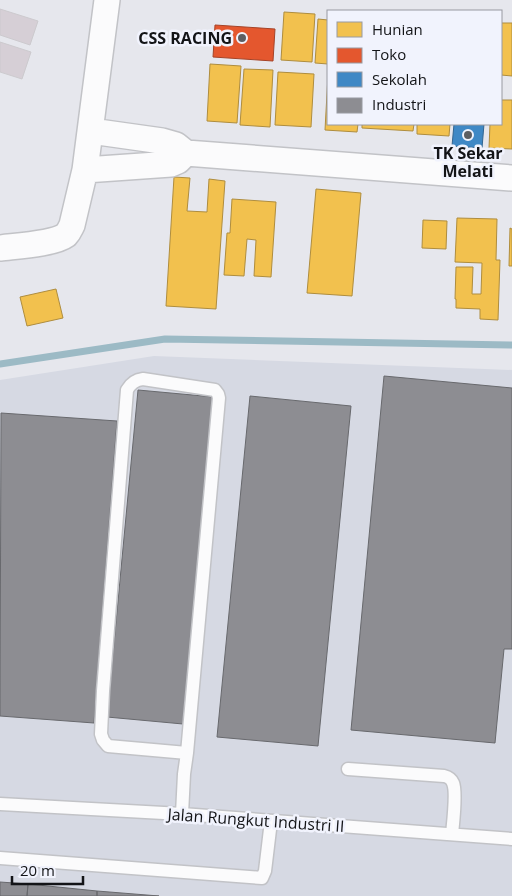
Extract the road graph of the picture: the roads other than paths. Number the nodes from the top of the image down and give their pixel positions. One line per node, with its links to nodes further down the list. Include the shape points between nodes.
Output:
1 (107, 0): 2 (street)
2 (91, 131): 3 (street, via 162,141 176,145); 4 (street)
3 (186, 153): 4 (street, via 170,164); 5 (street)
4 (85, 170): 6 (street, via 72,225 65,236 48,242)
5 (512, 178)
6 (0, 248)
7 (187, 753): 7 (lane, via 219,398 214,390 137,379 127,390 101,734 108,746); 10 (lane)
8 (348, 769): 12 (lane, via 449,778 454,790)
9 (0, 804): 10 (lane, Jalan Rungkut Industri II)
10 (182, 814): 11 (lane, Jalan Rungkut Industri II)
11 (271, 821): 12 (lane, Jalan Rungkut Industri II); 14 (lane, via 262,878)
12 (452, 834): 13 (lane, Jalan Rungkut Industri II)
13 (512, 839)
14 (0, 858)

